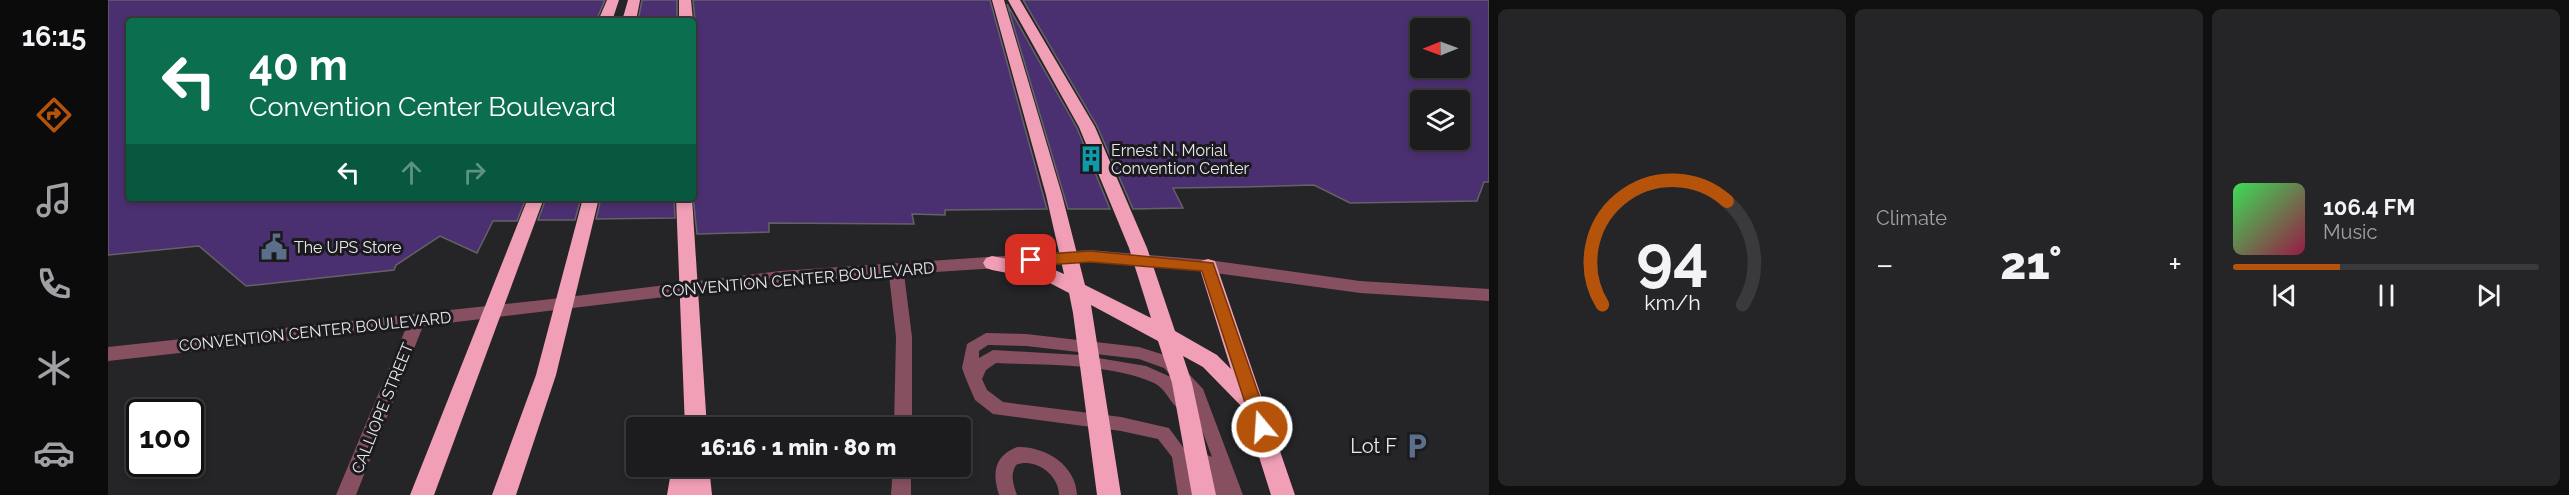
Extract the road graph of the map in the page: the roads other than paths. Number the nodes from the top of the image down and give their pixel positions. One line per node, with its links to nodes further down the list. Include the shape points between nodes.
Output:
1 (613, 0): 6 (highway)
2 (634, 0): 7 (highway)
3 (686, 0): 8 (highway)
4 (998, 0): 37 (highway, via 1083,313)
5 (1014, 0): 39 (highway, via 1087,127 1138,248 1182,383)
6 (606, 18)
7 (630, 18)
8 (686, 18)
9 (535, 201): 29 (highway)
10 (590, 201): 30 (highway, via 546,375)
11 (684, 201): 19 (highway)
12 (992, 263): 13 (street, CONVENTION CENTER BOULEVARD, via 1090,256); 14 (street, CONVENTION CENTER BOULEVARD); 20 (highway, via 1048,274 1145,323 1210,361)
13 (1208, 266): 15 (street, CONVENTION CENTER BOULEVARD, via 1360,287); 20 (highway)
14 (896, 268): 16 (street, CONVENTION CENTER BOULEVARD, via 780,277); 23 (street, via 904,337)
15 (1489, 295)
16 (417, 320): 17 (street, CONVENTION CENTER BOULEVARD); 28 (street, CALLIOPE STREET)
17 (108, 354)
18 (974, 378): 24 (lane, via 981,395 999,409); 40 (lane, via 981,365 993,356 1124,368 1162,379 1177,392); 41 (lane, via 970,368 972,348 986,339 1106,348 1169,363 1197,394)
19 (693, 388): 21 (highway); 22 (highway)
20 (1254, 405): 42 (highway)
21 (689, 417)
22 (695, 417)
23 (903, 417)
24 (1089, 420): 36 (lane); 38 (lane, via 1163,433 1180,453)
25 (681, 477): 31 (highway)
26 (699, 477): 32 (highway)
27 (902, 477): 33 (street)
28 (346, 495)
29 (422, 495)
30 (504, 495)
31 (679, 495)
32 (700, 495)
33 (901, 495)
34 (1008, 495): 35 (lane, via 1003,478 1005,465 1012,457 1025,455 1042,457 1056,467 1066,481)
35 (1068, 495)
36 (1100, 495)
37 (1109, 495)
38 (1187, 495)
39 (1204, 495)
40 (1218, 495)
41 (1234, 495)
42 (1283, 495)

